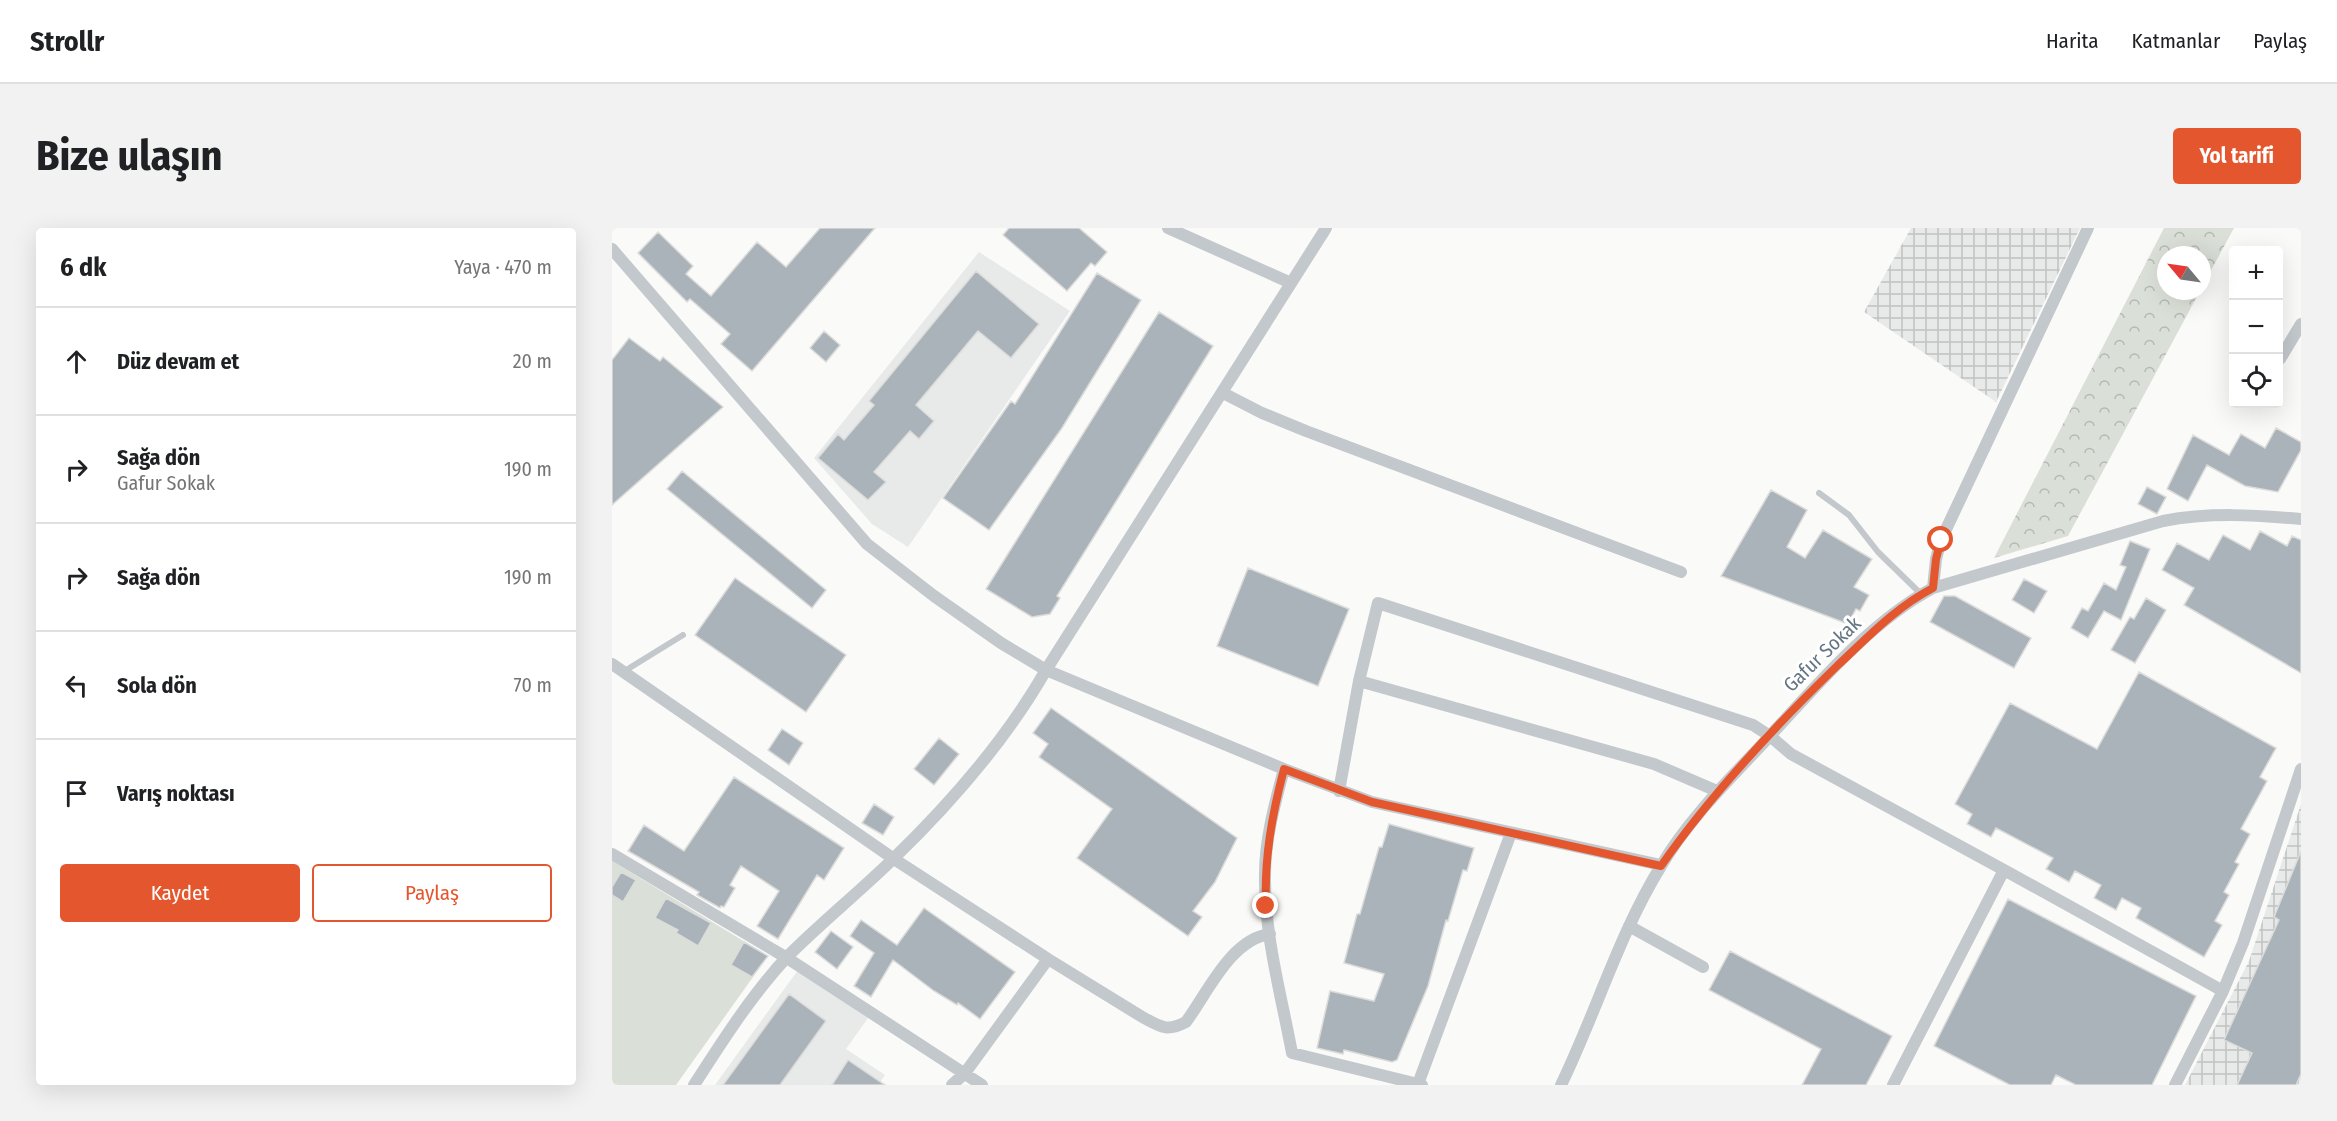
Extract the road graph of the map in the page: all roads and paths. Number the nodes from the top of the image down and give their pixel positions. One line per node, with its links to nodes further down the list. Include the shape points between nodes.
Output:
1 (1168, 228): 5 (street)
2 (1326, 228): 5 (street)
3 (2088, 228): 12 (street, via 1941,540)
4 (612, 249): 16 (street, via 867,544 1001,643)
5 (1291, 283): 8 (street)
6 (2301, 324): 7 (street)
7 (2283, 354)
8 (1223, 393): 11 (street, via 1306,431); 16 (street)
9 (1819, 493): 13 (lane, via 1849,515 1878,552)
10 (2301, 519): 12 (street, Gafur Sokak, via 2196,514)
11 (1681, 572)
12 (1933, 588): 13 (street, Gafur Sokak)
13 (1921, 594): 19 (street, Gafur Sokak, via 1877,628)
14 (683, 634): 17 (lane)
15 (612, 664): 17 (street)
16 (1046, 669): 20 (street); 26 (street, via 991,751)
17 (623, 672): 26 (street)
18 (1359, 681): 19 (street, via 1378,603 1731,716); 22 (street); 23 (street, via 1654,764)
19 (1770, 735): 23 (street, Gafur Sokak); 28 (street, via 1791,754)
20 (1284, 769): 22 (street); 30 (street, via 1264,872)
21 (2301, 769): 34 (street, via 2244,942)
22 (1339, 791): 24 (street)
23 (1717, 791): 27 (street, Gafur Sokak)
24 (1511, 833): 27 (street); 36 (street)
25 (612, 854): 31 (street)
26 (894, 859): 31 (street); 32 (street)
27 (1661, 866): 29 (street, Gafur Sokak)
28 (2004, 870): 34 (street); 41 (street)
29 (1629, 926): 33 (street); 40 (street, Gafur Sokak)
30 (1270, 934): 32 (street, via 1255,936 1242,945 1186,1022 1173,1029 1143,1018); 36 (street, via 1292,1053)
31 (787, 958): 35 (street); 37 (street)
32 (1048, 959): 35 (street)
33 (1703, 967)
34 (2223, 991): 42 (street)
35 (965, 1073): 38 (street); 39 (street)
36 (1420, 1084)
37 (694, 1085)
38 (952, 1085)
39 (982, 1085)
40 (1561, 1085)
41 (1893, 1085)
42 (2175, 1085)

